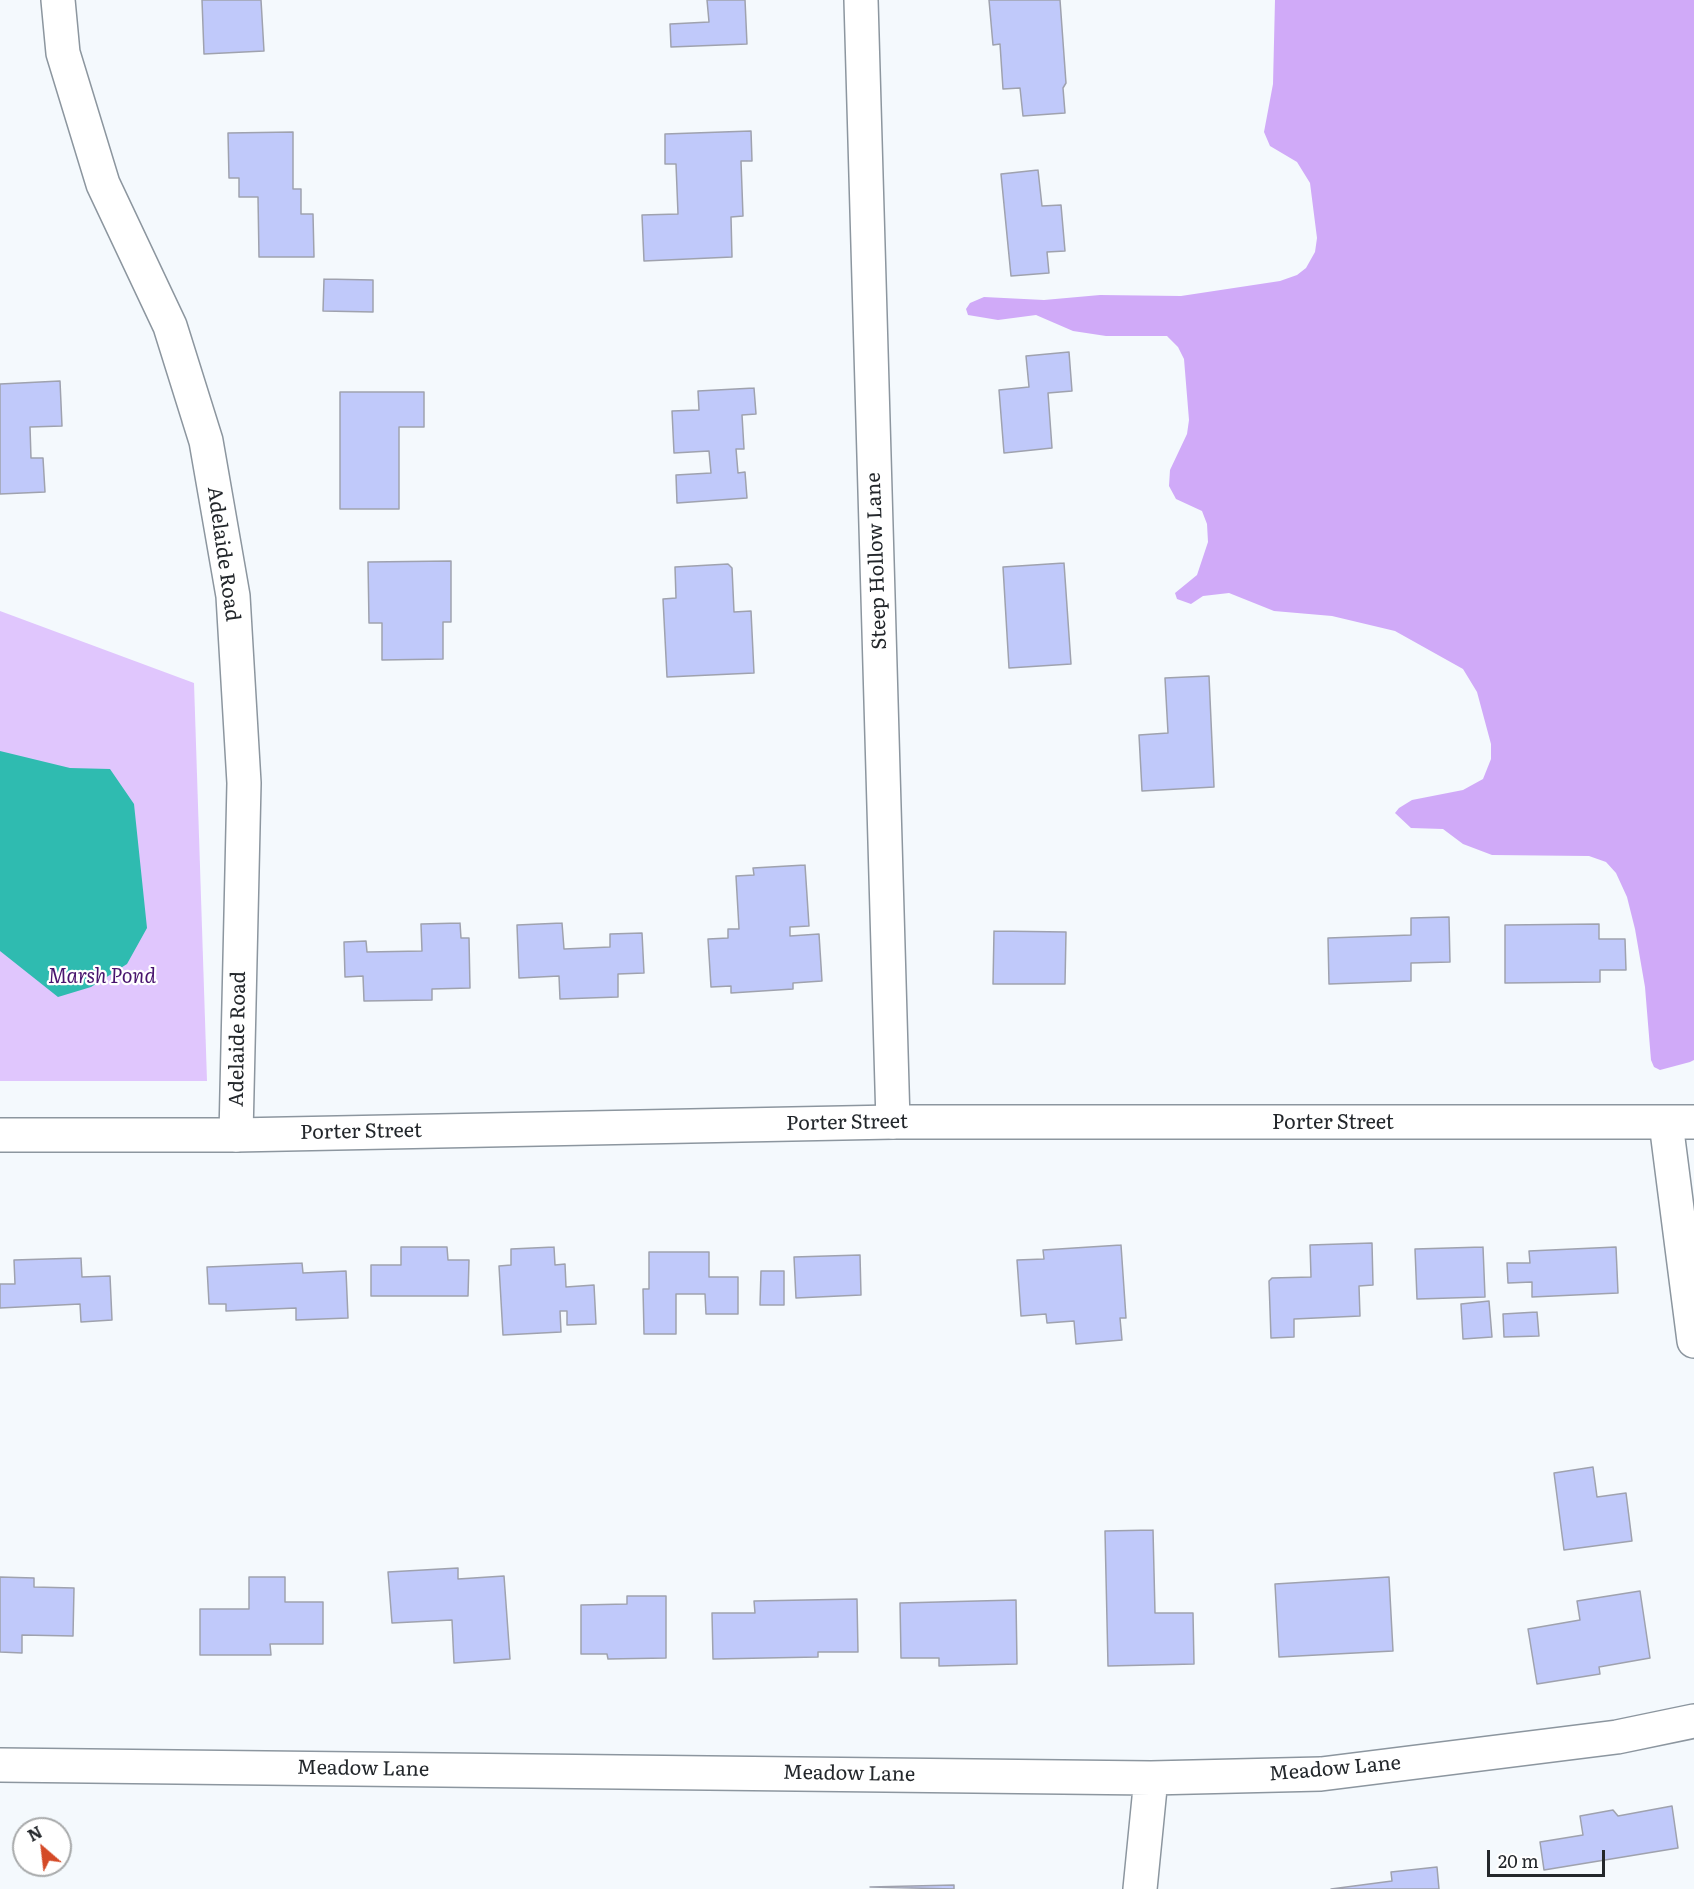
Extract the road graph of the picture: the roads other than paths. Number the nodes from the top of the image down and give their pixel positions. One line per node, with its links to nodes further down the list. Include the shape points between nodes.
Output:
1 (58, 0): 6 (street, Adelaide Road, via 63,53 103,184 170,326 206,441 233,596 244,783)
2 (861, 0): 3 (street, Steep Hollow Lane)
3 (893, 1122): 4 (street, Porter Street); 6 (street, Porter Street)
4 (1680, 1123): 7 (street)
5 (0, 1135): 6 (street, Porter Street)
6 (236, 1135)
7 (1694, 1341)
8 (1694, 1721): 10 (street, Meadow Lane, via 1617,1737 1321,1774)
9 (0, 1765): 10 (street, Meadow Lane)
10 (1151, 1778): 11 (street)
11 (1140, 1889)

